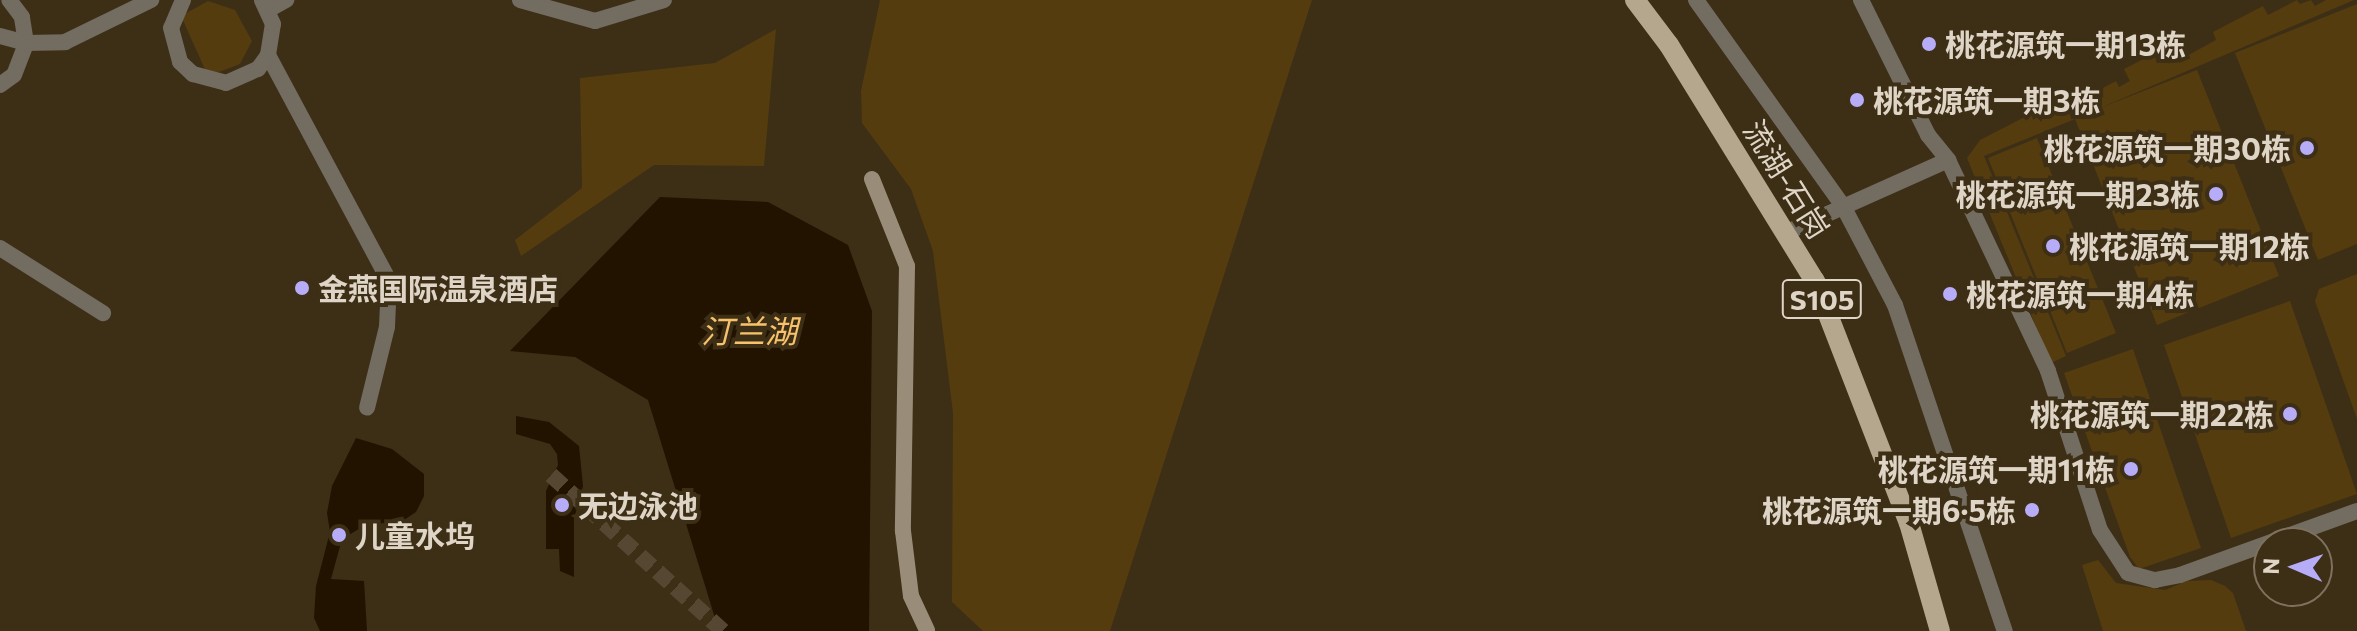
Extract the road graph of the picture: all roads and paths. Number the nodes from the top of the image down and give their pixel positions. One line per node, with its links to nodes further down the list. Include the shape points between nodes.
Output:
1 (9, 0): 12 (street, via 22,17)
2 (151, 0): 12 (street, via 65,42)
3 (183, 0): 13 (street, via 171,28 173,46 193,74 226,83 258,69)
4 (286, 0): 10 (street)
5 (520, 0): 6 (street, via 595,21)
6 (664, 0)
7 (1635, 0): 18 (main road, 流湖-石岗 / S105, via 1669,45)
8 (1696, 0): 17 (street)
9 (1861, 0): 15 (street, via 1928,135)
10 (265, 5): 13 (street, via 273,24)
11 (0, 36): 12 (street)
12 (26, 43): 14 (street, via 14,75)
13 (268, 55): 21 (street, via 389,281 387,327)
14 (0, 85)
15 (1948, 160): 17 (street); 22 (street, via 2048,371 2100,530 2128,573 2155,580 2180,575)
16 (872, 179): 23 (main road, via 907,266 903,531 911,596)
17 (1843, 206): 18 (street); 25 (street, via 1895,305)
18 (1785, 233): 24 (main road, 流湖-石岗 / S105, via 1821,295 1909,523)
19 (0, 248): 20 (street, via 32,273)
20 (103, 313)
21 (367, 408)
22 (2357, 511)
23 (927, 631)
24 (1940, 631)
25 (2005, 631)

